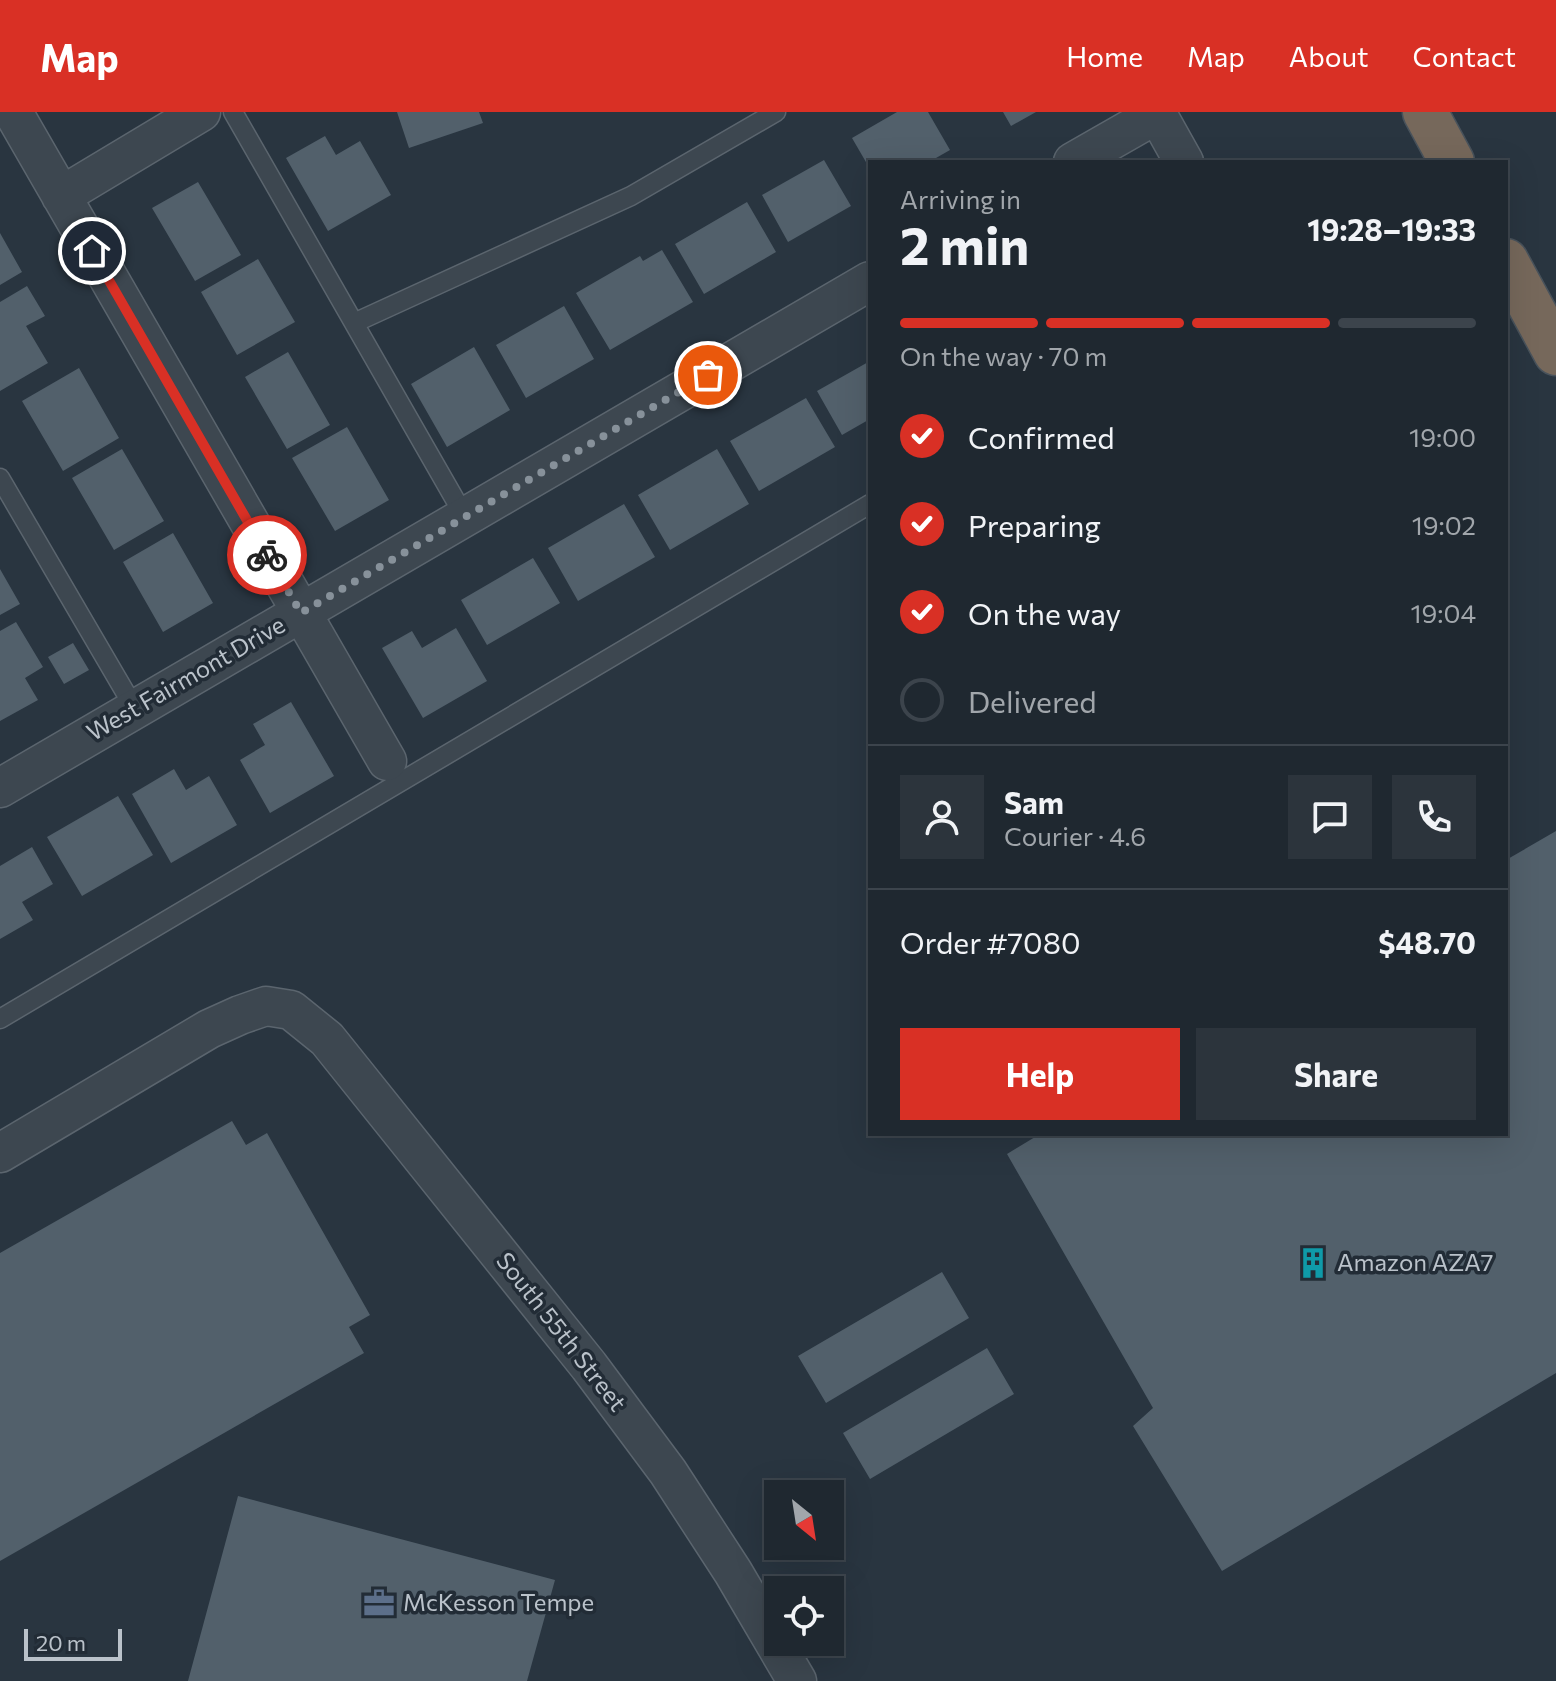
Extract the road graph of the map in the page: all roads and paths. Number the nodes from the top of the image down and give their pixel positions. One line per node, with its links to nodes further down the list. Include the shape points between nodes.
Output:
1 (13, 112): 10 (street)
2 (201, 112): 10 (street)
3 (233, 112): 13 (lane)
4 (776, 112): 13 (lane, via 631,196)
5 (1425, 112): 9 (highway)
6 (1156, 113): 7 (street); 8 (street)
7 (1076, 160)
8 (1183, 160)
9 (1451, 160)
10 (61, 196): 18 (street)
11 (1508, 265): 14 (highway)
12 (868, 282): 17 (street, West Fairmont Drive)
13 (354, 323): 17 (lane)
14 (1556, 353)
15 (0, 478): 19 (lane)
16 (868, 505): 22 (lane)
17 (465, 517): 18 (street, West Fairmont Drive)
18 (301, 613): 19 (street, West Fairmont Drive); 20 (street)
19 (135, 709): 21 (street, West Fairmont Drive)
20 (387, 761)
21 (0, 788)
22 (0, 1019)
23 (0, 1153): 24 (street, South 55th Street, via 209,1029 266,1006 291,1010 327,1039 589,1366 676,1484)
24 (797, 1681)

